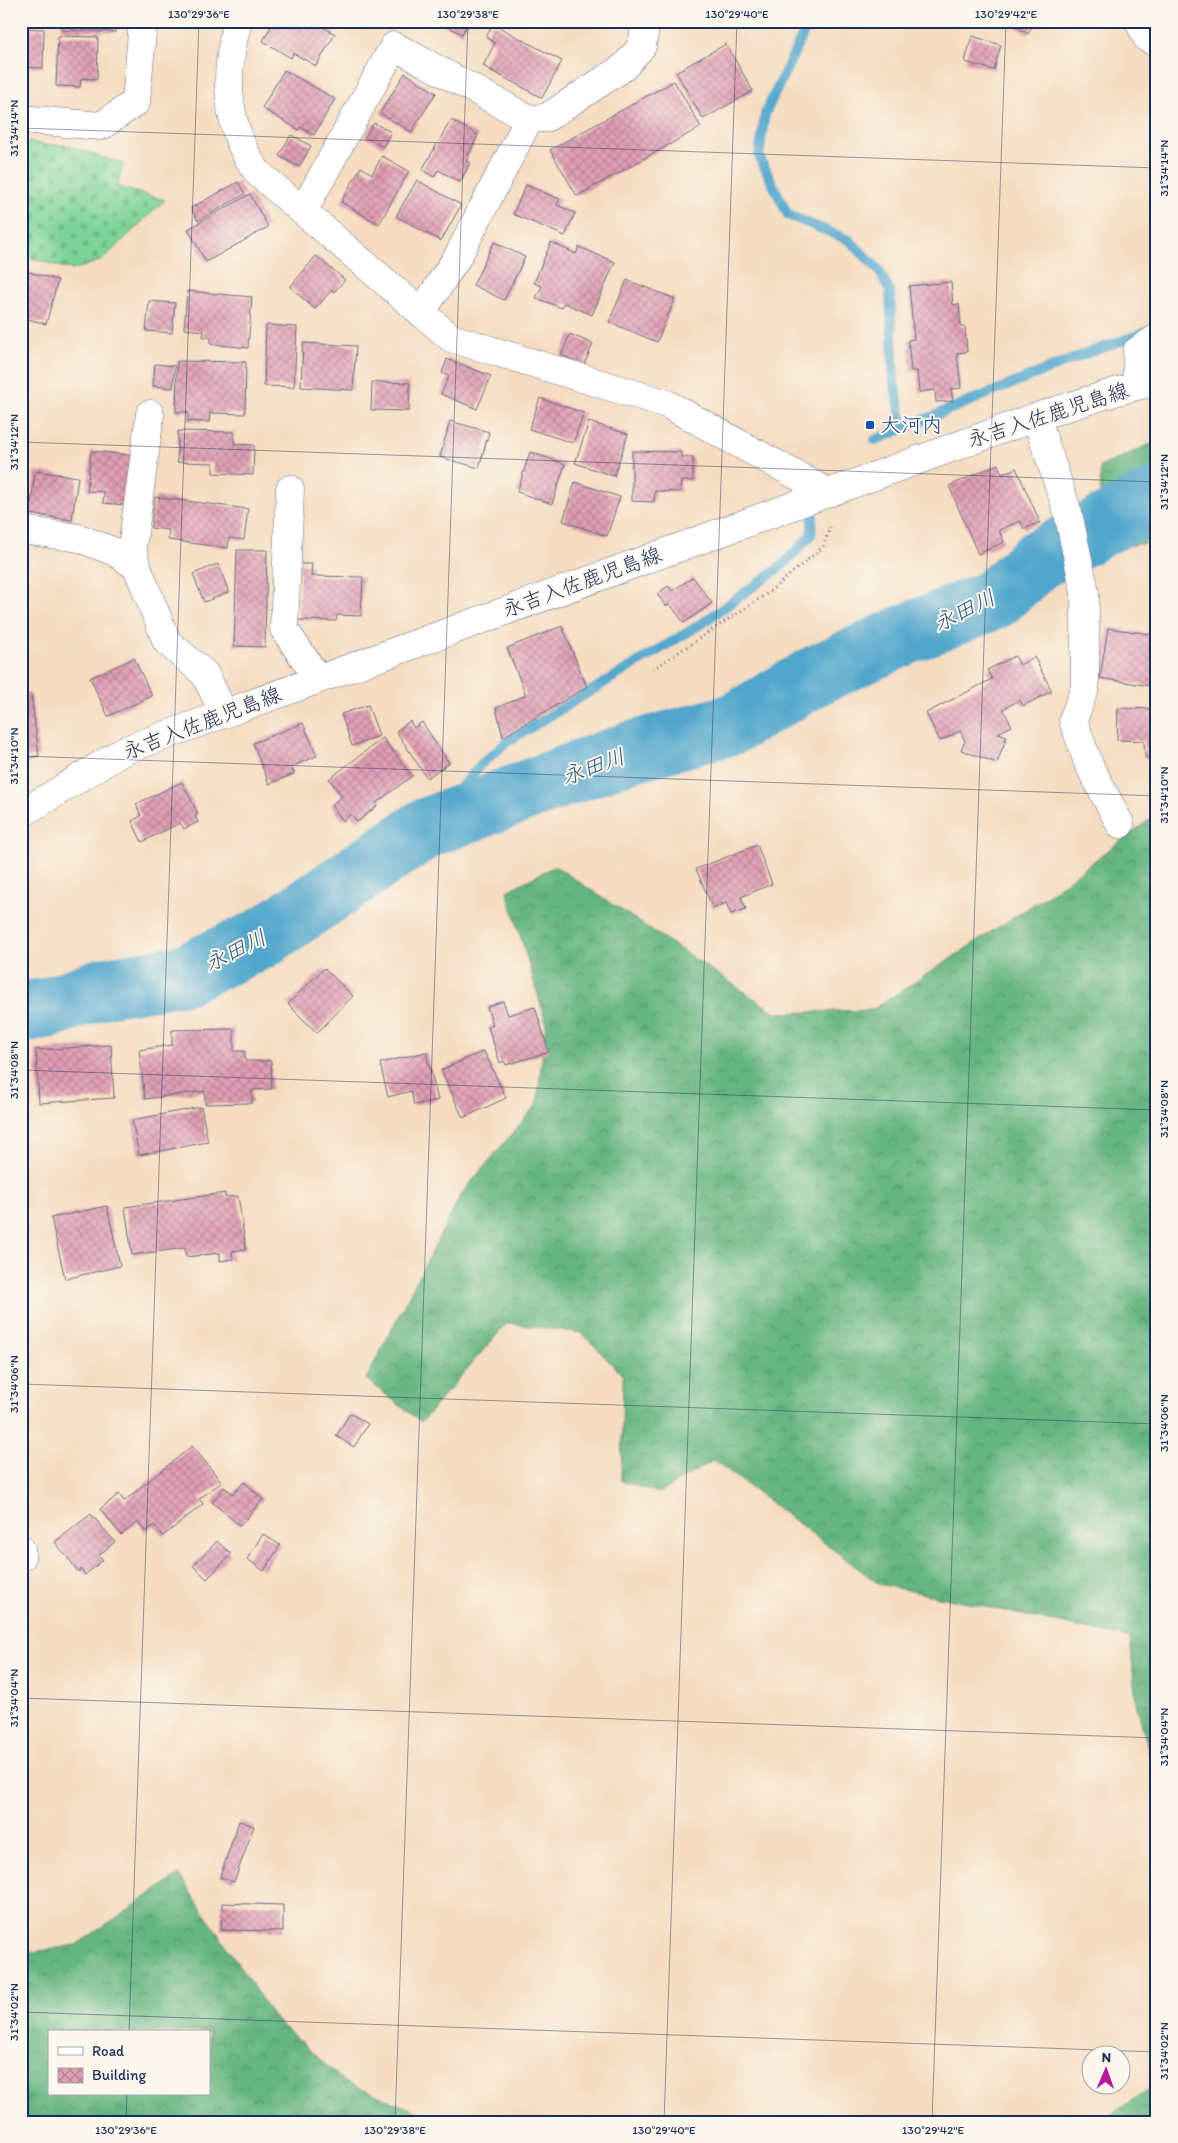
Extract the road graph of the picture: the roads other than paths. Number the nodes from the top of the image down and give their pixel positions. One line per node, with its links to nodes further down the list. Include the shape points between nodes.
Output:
1 (143, 21): 7 (street, via 136,102 101,126)
2 (238, 21): 8 (street, via 232,43 230,79 235,130 246,157 258,173)
3 (646, 21): 6 (street, via 642,46 624,67 546,118)
4 (1139, 21): 5 (street, via 1147,38)
5 (1157, 43)
6 (529, 118): 8 (street, via 394,46); 9 (street, via 458,256)
7 (21, 119)
8 (303, 211): 9 (street)
9 (421, 312): 15 (street, via 451,338 667,404)
10 (1157, 338): 11 (street, via 1137,351)
11 (1147, 383): 13 (street, 永吉入佐鹿児島線)
12 (150, 414): 17 (street, via 132,548)
13 (1036, 416): 15 (street, 永吉入佐鹿児島線); 21 (street, via 1068,513 1086,592 1086,688 1073,720 1089,765)
14 (290, 489): 18 (street, via 284,629)
15 (827, 492): 18 (street, 永吉入佐鹿児島線)
16 (29, 531): 17 (street, via 79,538 115,552)
17 (137, 566): 19 (street, via 167,642 205,674)
18 (318, 679): 19 (street, 永吉入佐鹿児島線)
19 (224, 714): 20 (street, 永吉入佐鹿児島線, via 125,750)
20 (21, 814)
21 (1120, 824)
22 (21, 1549): 23 (street)
23 (21, 1558)

